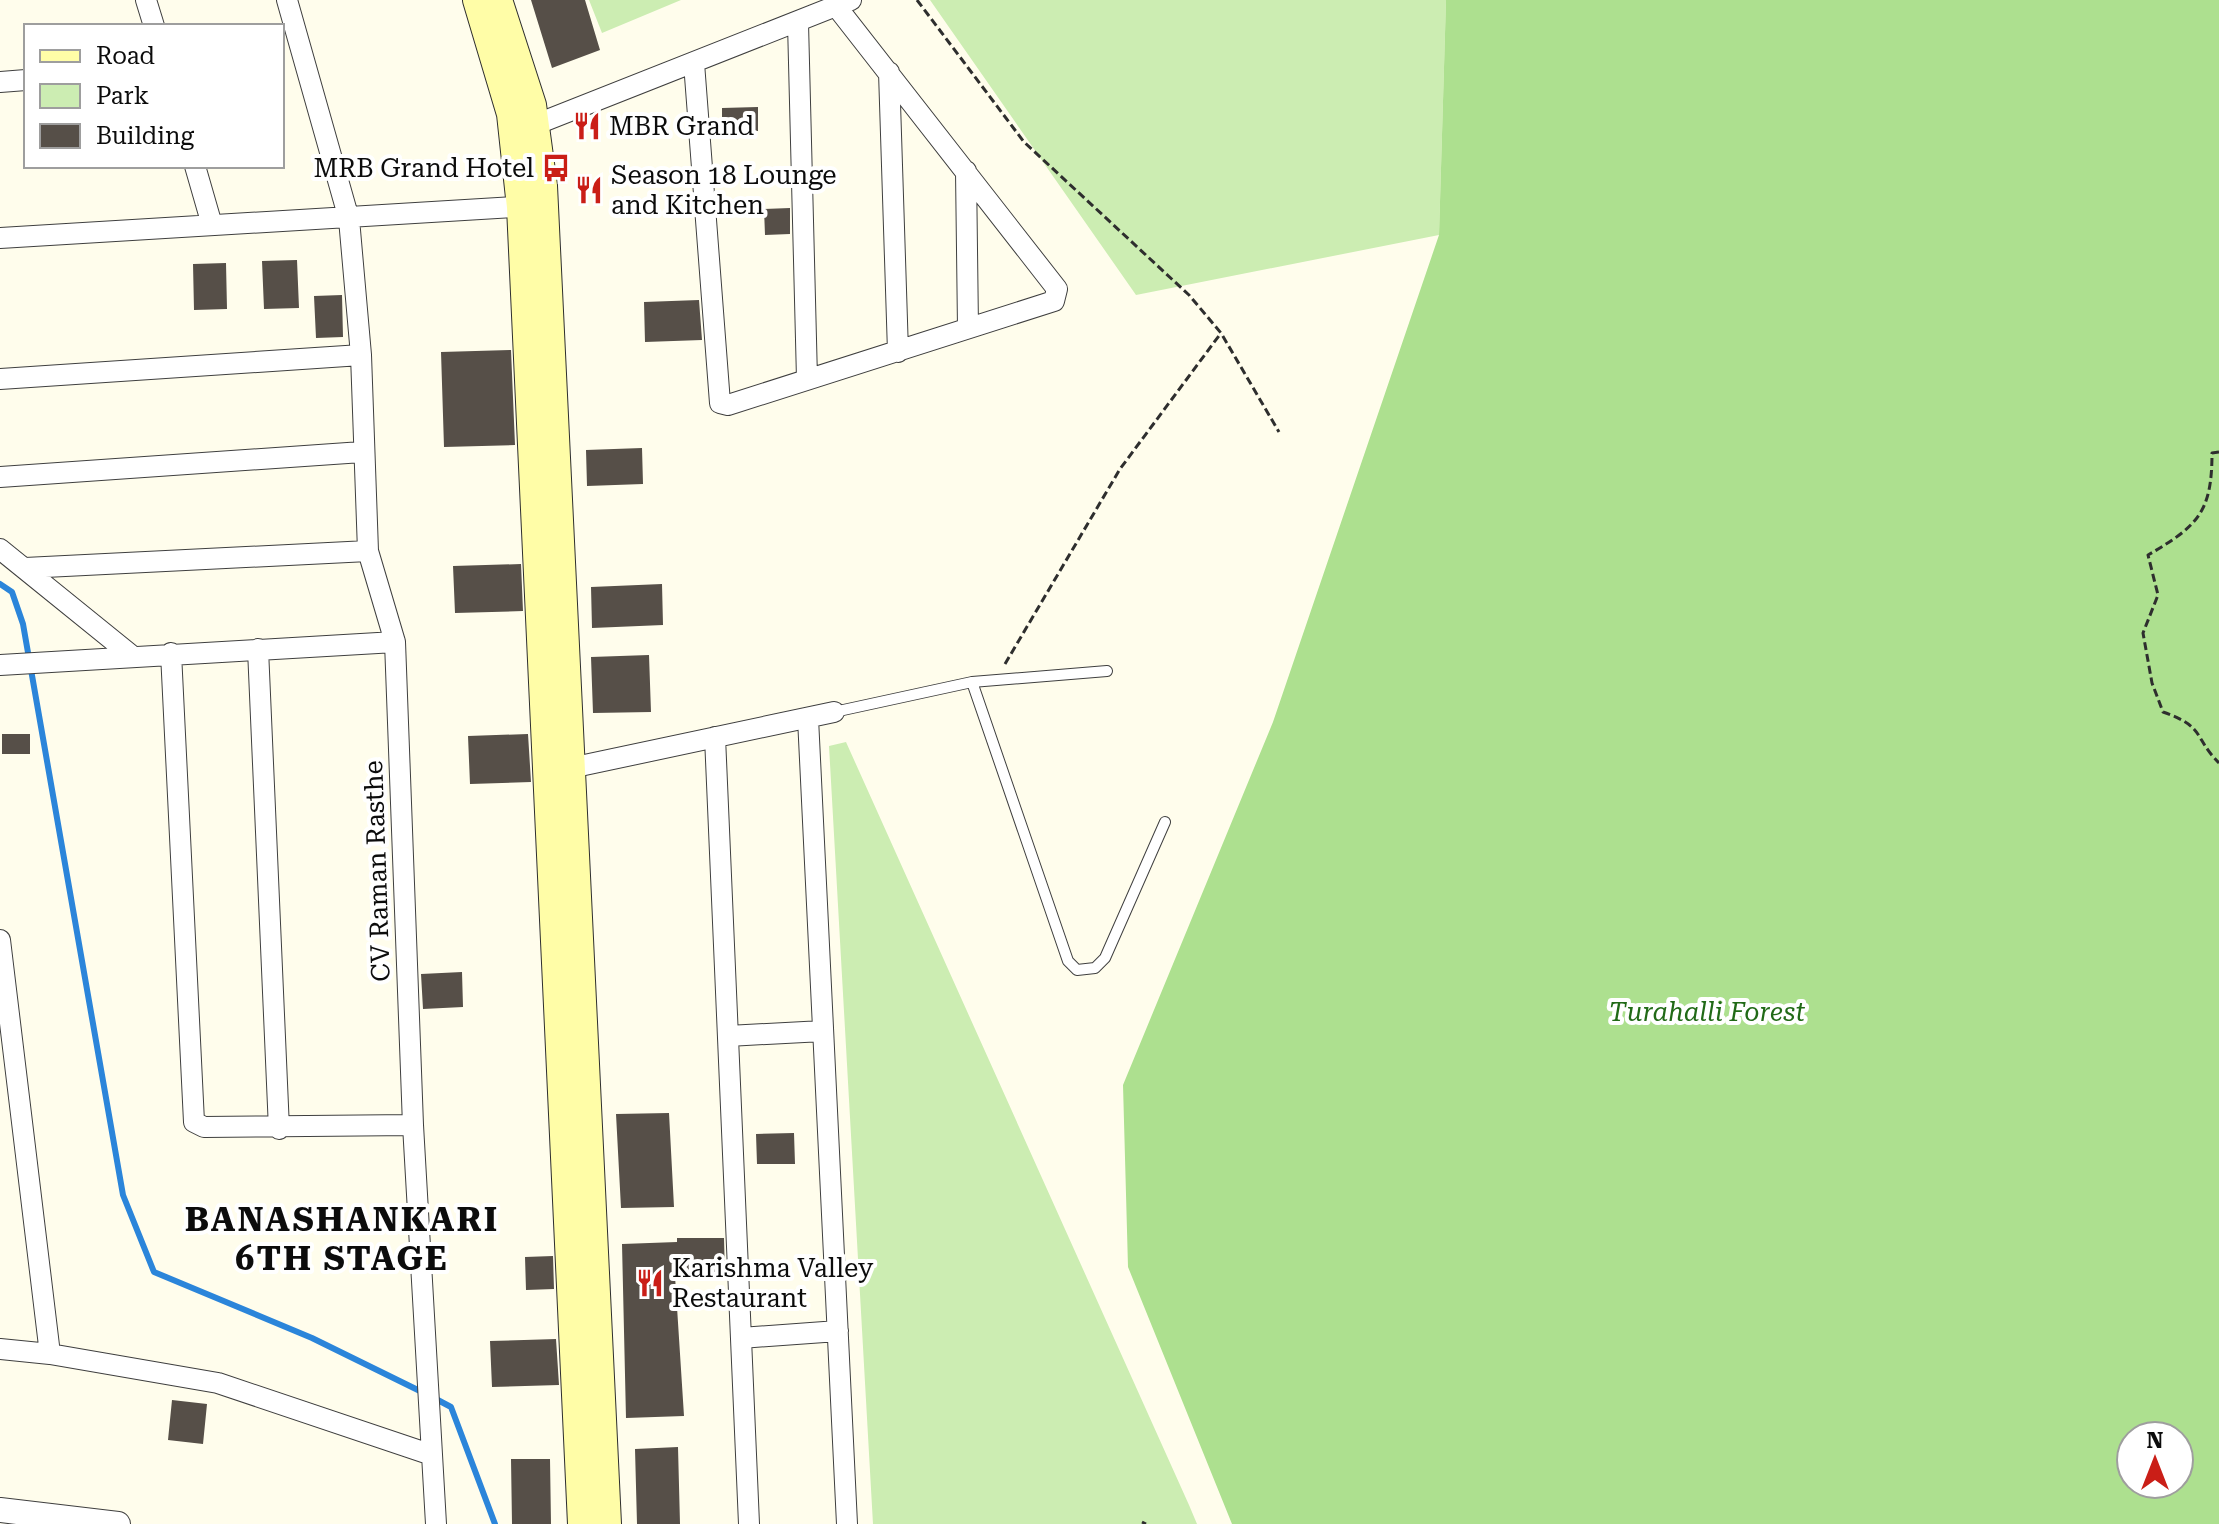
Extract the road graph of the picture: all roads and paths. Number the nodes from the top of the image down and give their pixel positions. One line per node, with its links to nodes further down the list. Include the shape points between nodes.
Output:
1 (146, 0): 8 (street)
2 (287, 0): 17 (street, CV Raman Rasthe)
3 (477, 0): 16 (main road)
4 (498, 0): 13 (main road)
5 (917, 0): 21 (path, via 1024,142 1189,295)
6 (843, 3): 7 (street); 10 (street)
7 (798, 23): 9 (street); 25 (street)
8 (153, 24)
9 (694, 63): 13 (street); 25 (street, via 718,401 728,405)
10 (889, 72): 15 (street); 22 (street)
11 (24, 80): 12 (street)
12 (0, 82)
13 (537, 124): 16 (main road)
14 (196, 168): 18 (street)
15 (966, 171): 20 (street); 20 (street, via 1058,293 1054,301)
16 (533, 206): 17 (street); 45 (main road)
17 (349, 219): 18 (street); 23 (street, CV Raman Rasthe)
18 (212, 225): 19 (street)
19 (0, 238)
20 (968, 328): 22 (street)
21 (1221, 333): 26 (path); 39 (path, via 1120,469)
22 (898, 352): 25 (street)
23 (361, 355): 24 (street); 27 (street, CV Raman Rasthe)
24 (0, 379)
25 (807, 379)
26 (1279, 432)
27 (362, 452): 29 (street); 31 (street, CV Raman Rasthe)
28 (2219, 452): 44 (path, via 2212,453 2209,501 2194,522 2148,555 2158,595 2143,633 2145,658 2163,712 2184,719 2201,734)
29 (0, 477)
30 (0, 549): 32 (street)
31 (368, 551): 32 (street); 33 (street, CV Raman Rasthe)
32 (25, 568): 36 (street)
33 (395, 642): 34 (street); 50 (street, CV Raman Rasthe)
34 (258, 649): 35 (street); 51 (street)
35 (171, 653): 36 (street); 51 (street, via 192,1118 204,1127)
36 (131, 655): 37 (street)
37 (0, 665)
38 (1107, 671): 39 (lane)
39 (996, 680): 40 (lane)
40 (972, 682): 41 (lane); 46 (lane, via 1068,961 1077,970 1095,968 1105,958)
41 (834, 712): 42 (street)
42 (808, 718): 43 (street); 48 (street)
43 (715, 737): 45 (street); 49 (street)
44 (2219, 763)
45 (560, 770): 61 (main road); 62 (main road)
46 (1165, 822)
47 (0, 940): 55 (street)
48 (823, 1031): 49 (street); 52 (street)
49 (728, 1036): 53 (street)
50 (413, 1125): 51 (street); 56 (street, CV Raman Rasthe)
51 (279, 1129)
52 (838, 1331): 53 (street); 64 (street)
53 (741, 1338): 63 (street)
54 (0, 1349): 55 (street)
55 (50, 1354): 56 (street, via 218,1383)
56 (432, 1455): 60 (street, CV Raman Rasthe)
57 (0, 1510): 58 (street)
58 (48, 1519): 59 (street)
59 (118, 1524)
60 (436, 1524)
61 (582, 1524)
62 (607, 1524)
63 (749, 1524)
64 (847, 1524)

